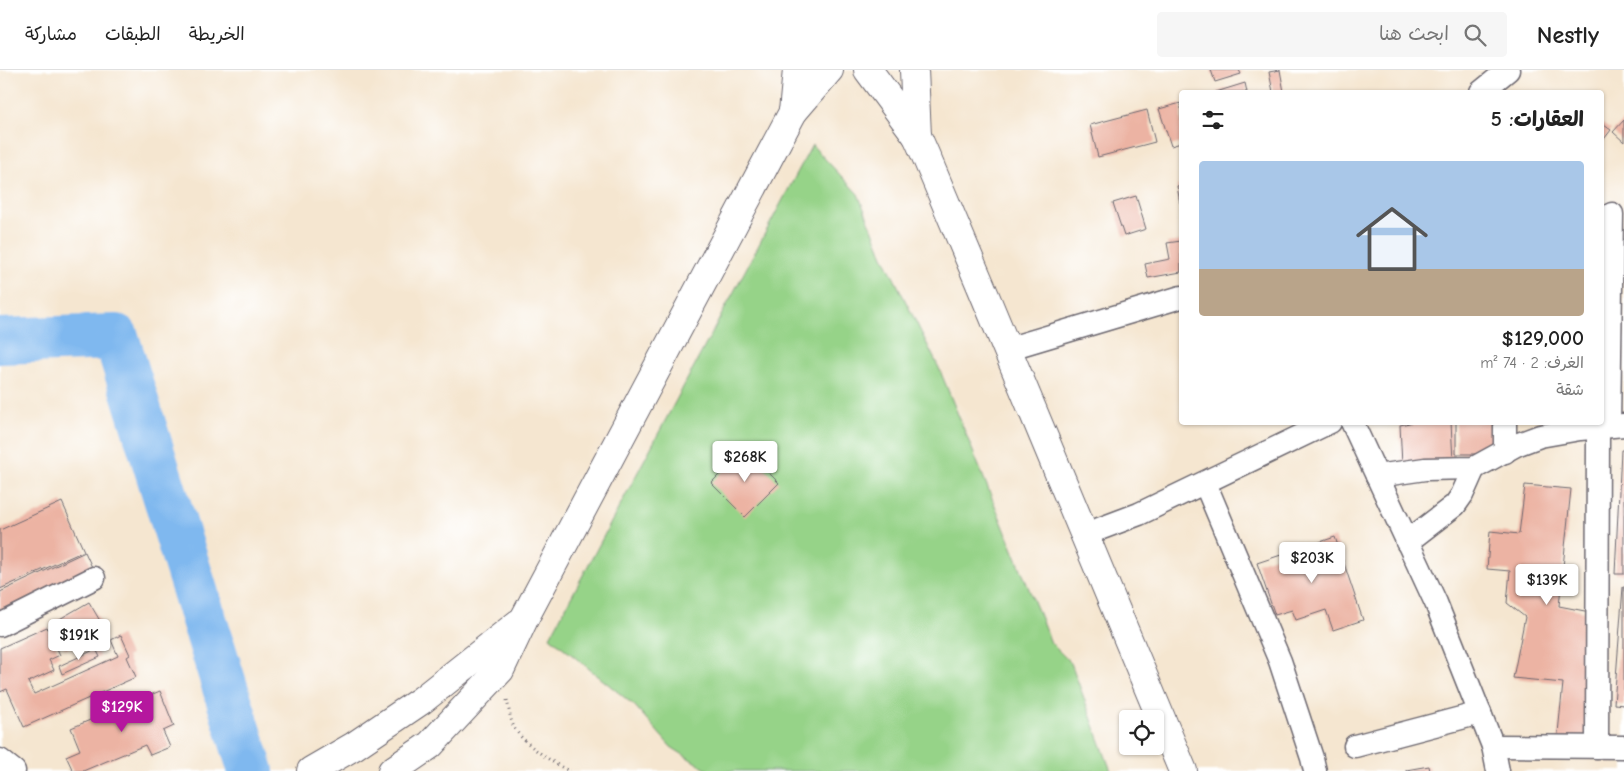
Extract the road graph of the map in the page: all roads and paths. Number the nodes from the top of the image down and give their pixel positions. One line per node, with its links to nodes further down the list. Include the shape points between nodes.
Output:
1 (797, 70): 7 (main road)
2 (829, 70): 7 (main road)
3 (868, 70): 8 (main road)
4 (914, 70): 8 (main road)
5 (1508, 70): 6 (street)
6 (1484, 90)
7 (793, 112): 23 (main road)
8 (917, 136): 11 (main road)
9 (1612, 214): 15 (street)
10 (1179, 298): 11 (street)
11 (1007, 349): 20 (main road)
12 (1324, 425): 19 (street)
13 (1353, 425): 18 (street)
14 (1505, 425): 16 (street)
15 (1610, 426): 16 (street, via 1540,436); 29 (street)
16 (1505, 452): 17 (street)
17 (1474, 468): 18 (street, via 1425,469); 21 (street, via 1454,505)
18 (1377, 476): 21 (street)
19 (1205, 483): 20 (street); 35 (street, via 1280,661)
20 (1086, 534): 34 (main road)
21 (1407, 542): 26 (street)
22 (94, 578): 24 (street)
23 (524, 619): 25 (main road); 31 (main road, via 422,700)
24 (0, 625)
25 (500, 670): 32 (main road, via 430,745); 33 (path, via 514,729 540,754)
26 (1480, 713): 27 (street); 28 (street)
27 (1355, 746)
28 (1493, 746): 29 (street); 36 (street)
29 (1597, 747): 30 (street)
30 (1624, 747)
31 (311, 771)
32 (392, 771)
33 (570, 771)
34 (1183, 771)
35 (1315, 771)
36 (1498, 771)

